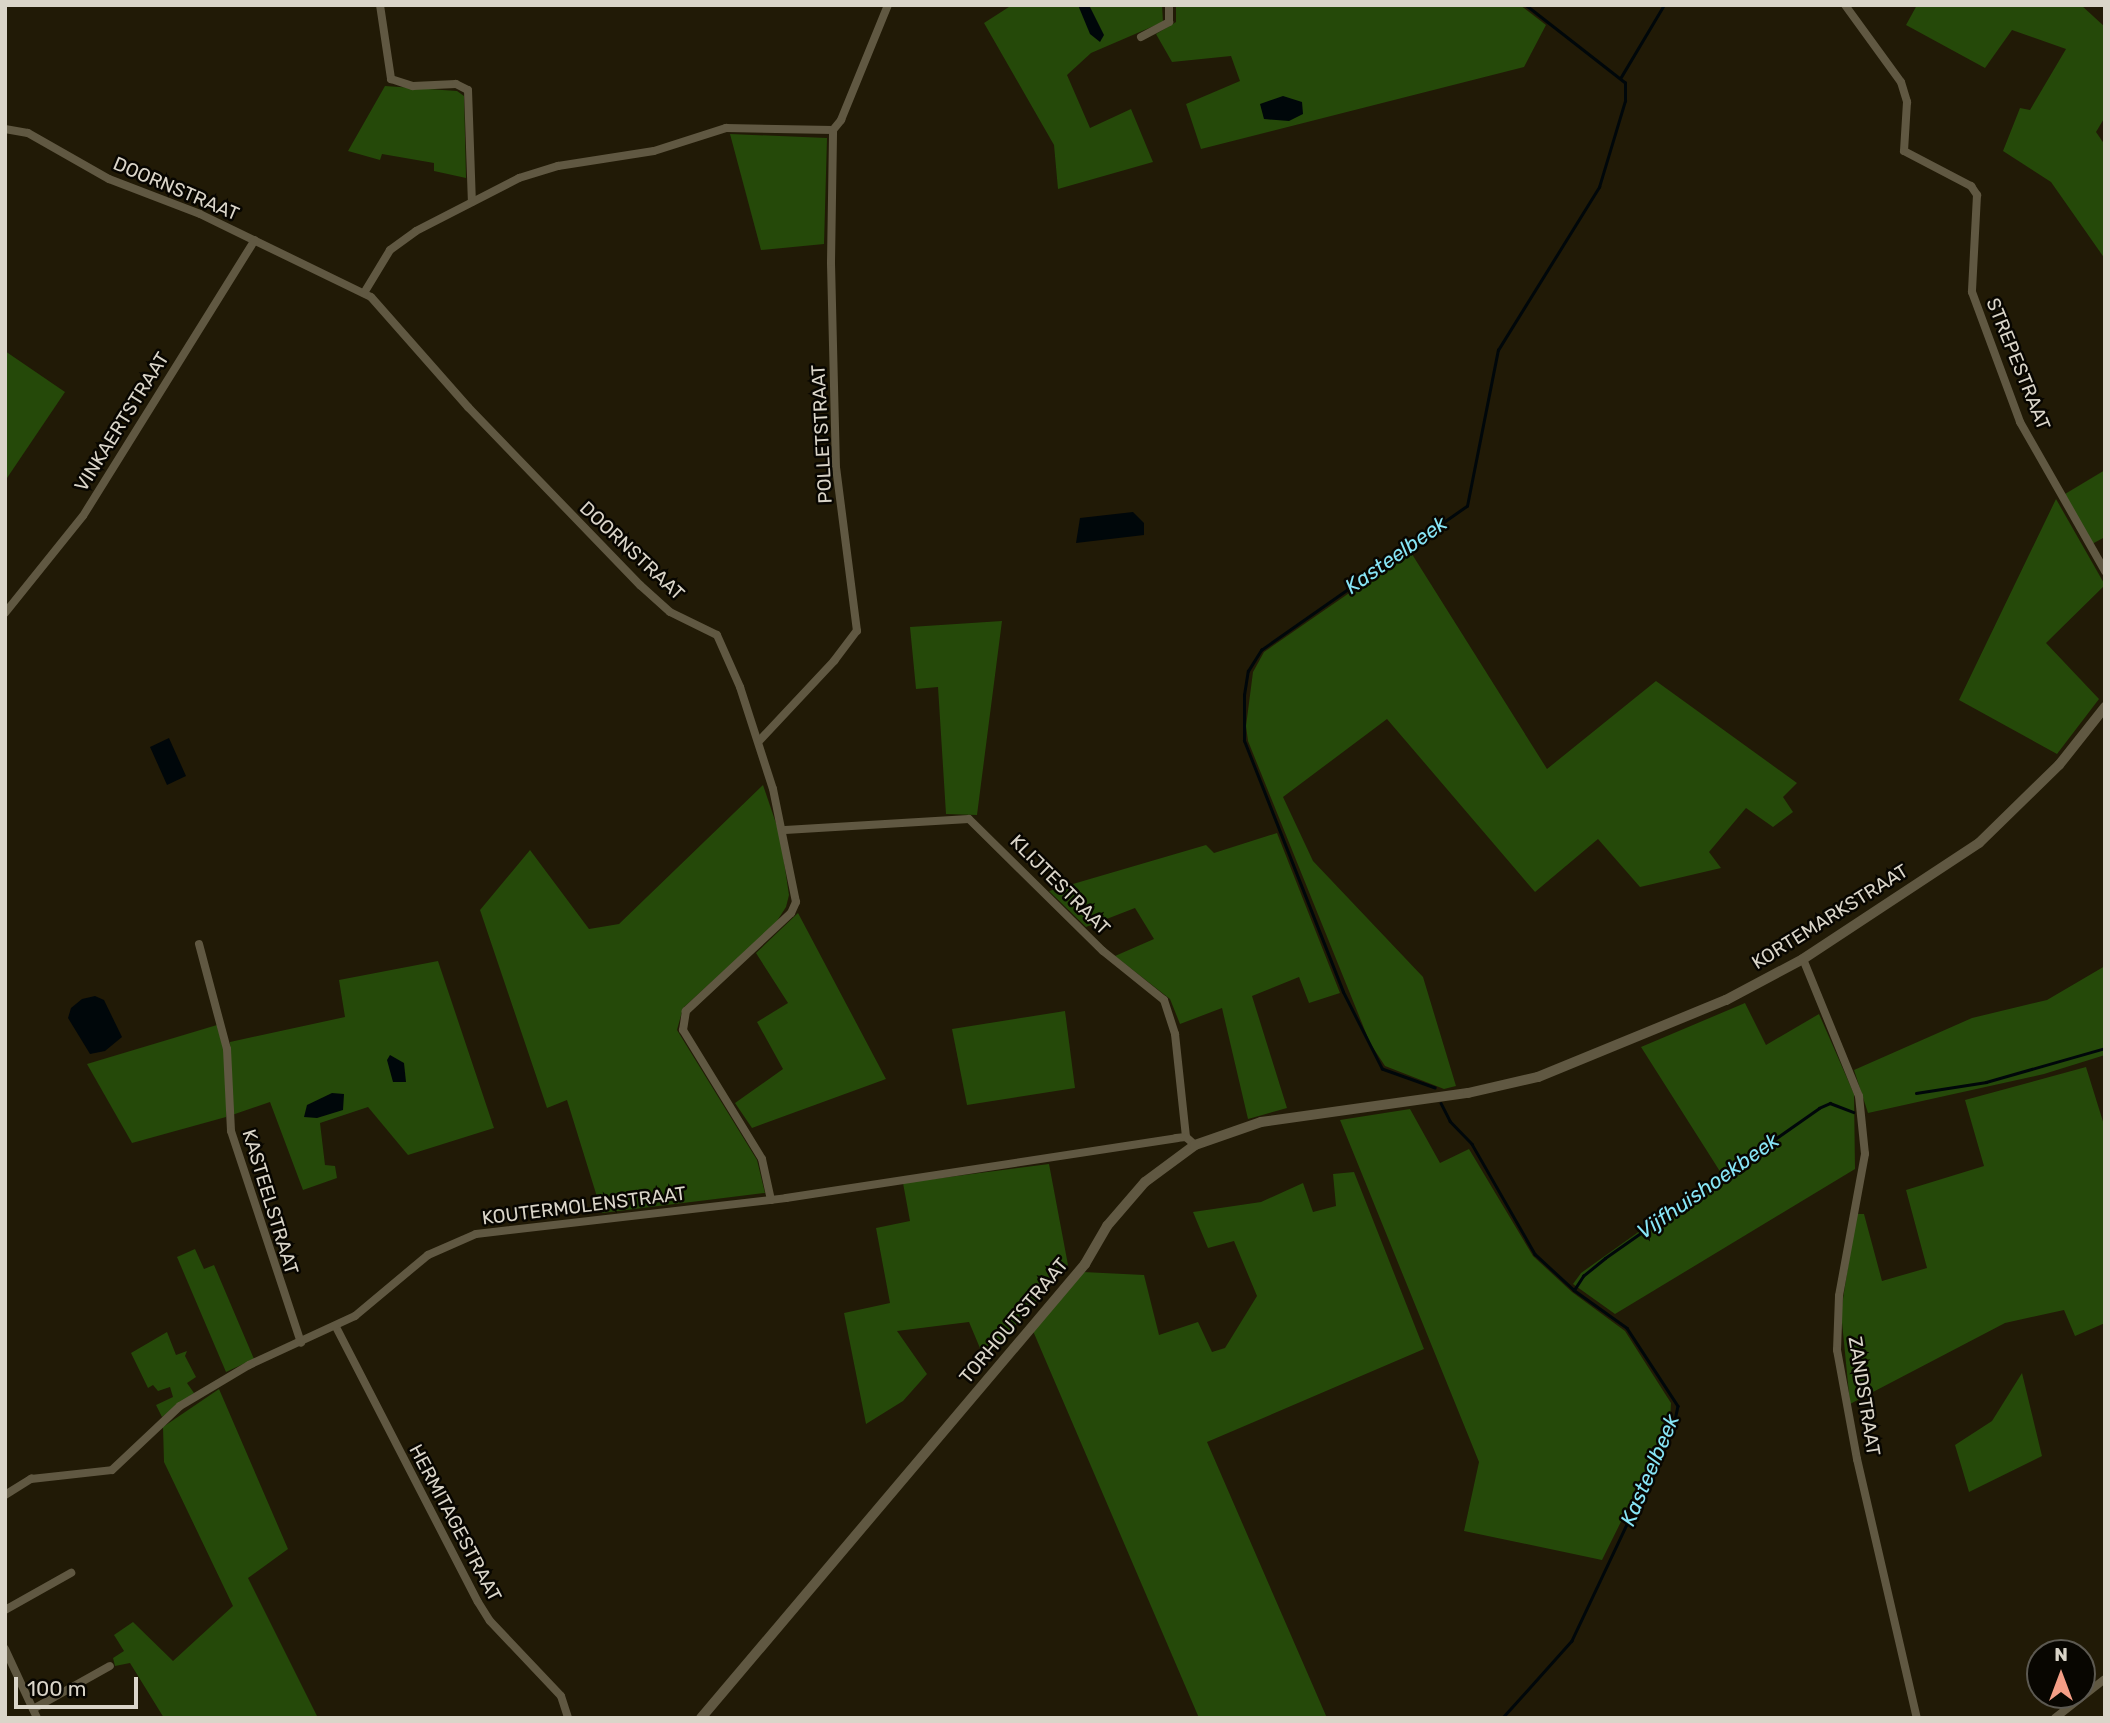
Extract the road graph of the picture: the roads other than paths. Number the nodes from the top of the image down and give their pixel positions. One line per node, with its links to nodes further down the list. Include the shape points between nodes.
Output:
1 (380, 5): 8 (street, via 391,79 413,86 456,84 468,90)
2 (888, 5): 7 (street, POLLETSTRAAT)
3 (1169, 5): 5 (street, via 1169,22)
4 (1844, 5): 11 (street, STREPESTRAAT, via 1901,82 1907,102 1904,151 1971,186 1977,195 1972,292 2020,422)
5 (1141, 37)
6 (5, 129): 9 (street, DOORNSTRAAT, via 28,133 109,179)
7 (833, 130): 8 (street, via 726,128 654,151 558,166); 14 (street, POLLETSTRAAT, via 836,468 857,631)
8 (472, 202): 10 (street, via 390,250)
9 (255, 240): 10 (street, DOORNSTRAAT); 12 (street, VINKAERTSTRAAT, via 83,516)
10 (364, 293): 14 (street, DOORNSTRAAT, via 640,585 670,612 717,635)
11 (2105, 571)
12 (5, 614)
13 (2105, 707): 17 (street, KORTEMARKSTRAAT, via 2059,765 1979,843)
14 (758, 741): 15 (street, DOORNSTRAAT)
15 (785, 830): 19 (street, KLIJTESTRAAT, via 969,819 1110,956 1164,1000 1175,1034); 21 (street, DOORNSTRAAT, via 795,889 790,913 687,1011 683,1030 762,1159)
16 (199, 944): 23 (street, KASTEELSTRAAT, via 227,1049 231,1131)
17 (1803, 959): 18 (street, KORTEMARKSTRAAT, via 1726,1000 1538,1077); 34 (street, ZANDSTRAAT, via 1858,1096 1865,1154 1839,1296 1837,1350 1857,1459)
18 (1440, 1098): 20 (street, TORHOUTSTRAAT, via 1261,1122)
19 (1186, 1137): 20 (street); 21 (street, KOUTERMOLENSTRAAT)
20 (1195, 1145): 33 (street, TORHOUTSTRAAT, via 1137,1191 1107,1226 1085,1264)
21 (771, 1200): 22 (street, KOUTERMOLENSTRAAT, via 475,1234 428,1255 370,1305)
22 (336, 1326): 23 (street, KOUTERMOLENSTRAAT); 32 (street, HERMITAGESTRAAT, via 478,1602 490,1621 561,1696)
23 (301, 1343): 24 (street, KOUTERMOLENSTRAAT, via 249,1366 180,1406 112,1470 31,1479)
24 (5, 1495)
25 (71, 1573): 26 (street)
26 (5, 1610)
27 (5, 1649): 30 (street)
28 (110, 1666): 30 (street)
29 (2105, 1679): 35 (street)
30 (33, 1709): 31 (street)
31 (37, 1718)
32 (568, 1718)
33 (701, 1718)
34 (1917, 1718)
35 (2055, 1718)

